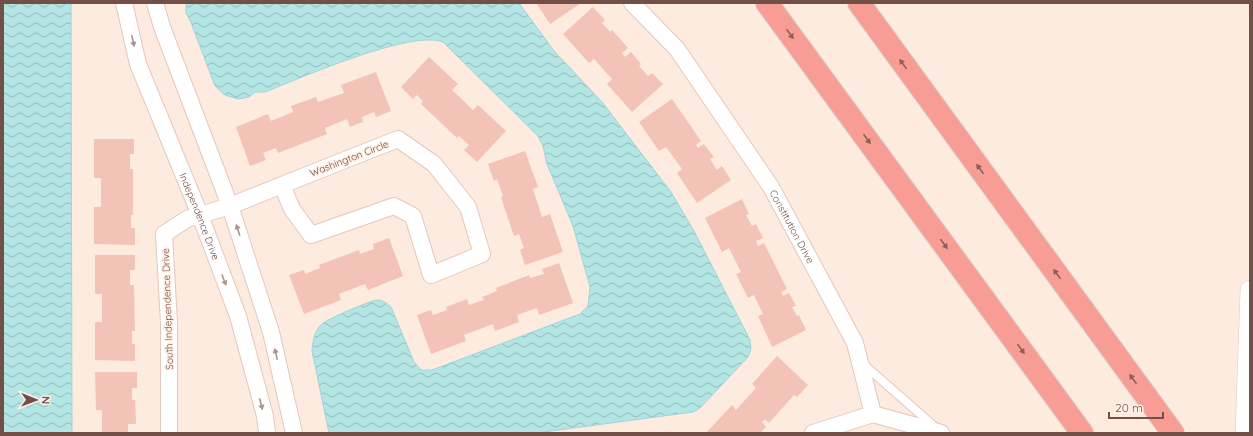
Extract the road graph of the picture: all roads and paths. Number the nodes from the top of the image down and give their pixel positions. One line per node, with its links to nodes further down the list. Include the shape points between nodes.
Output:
1 (124, 3): 8 (street, Independence Drive, one-way to 8, via 138,64)
2 (155, 3): 7 (street)
3 (632, 3): 10 (street, Constitution Drive, via 677,49 771,187 855,343)
4 (767, 3): 18 (highway, one-way to 18)
5 (859, 3): 19 (highway, one-way to 5)
6 (282, 184): 6 (street, Washington Circle, via 398,139 434,164 468,207 482,254 431,275 413,216 394,206 311,235 292,209); 7 (street, South Independence Drive)
7 (230, 206): 8 (street, South Independence Drive); 15 (street, one-way to 7, via 271,332)
8 (200, 215): 13 (street, South Independence Drive, via 187,219 164,234 169,323); 14 (street, Independence Drive, one-way to 14, via 238,316 265,416)
9 (1250, 290): 11 (street)
10 (859, 361): 12 (street, Constitution Drive); 17 (lane)
11 (1248, 396): 20 (street)
12 (873, 414): 16 (street); 17 (street)
13 (169, 433)
14 (267, 433)
15 (294, 433)
16 (813, 433)
17 (941, 433)
18 (1082, 433)
19 (1173, 433)
20 (1245, 433)

